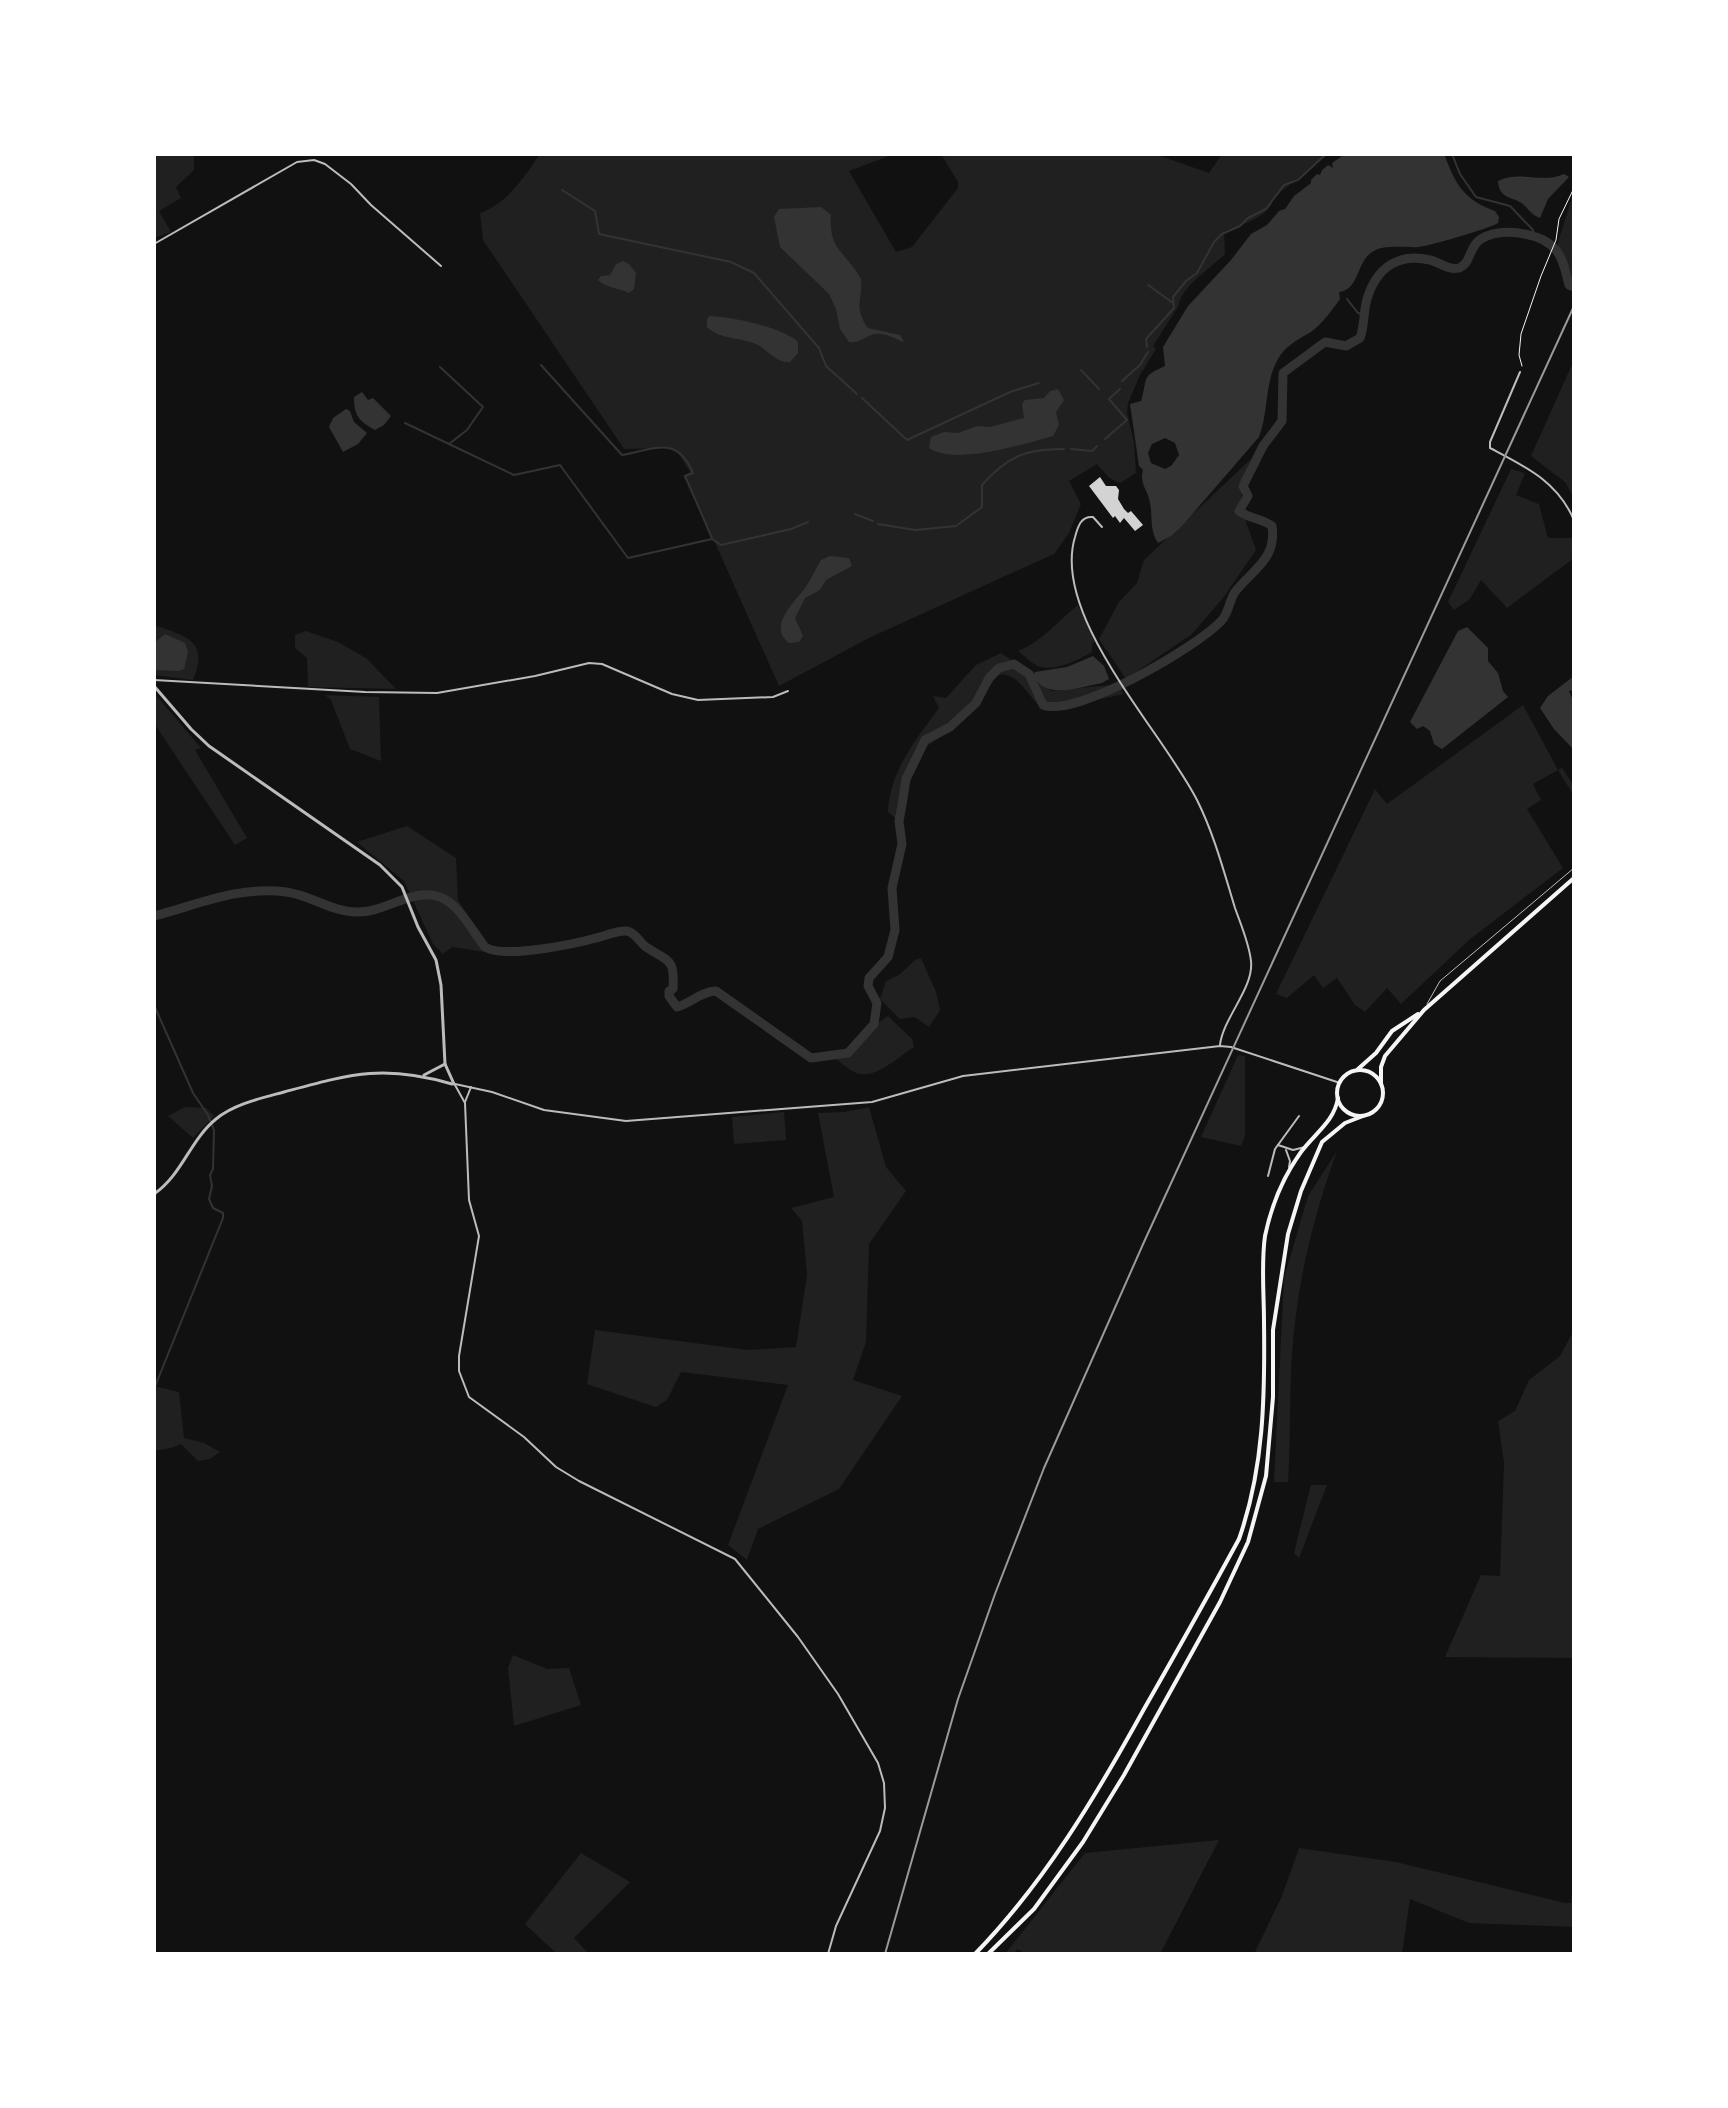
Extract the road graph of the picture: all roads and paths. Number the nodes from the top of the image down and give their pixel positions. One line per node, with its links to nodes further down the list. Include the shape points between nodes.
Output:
1 (1574, 188): 4 (path, via 1521,334)
2 (154, 244): 3 (street, via 297,162 314,160 351,184)
3 (441, 266)
4 (1520, 372): 5 (street, via 1490,448 1556,489)
5 (1574, 520)
6 (1102, 527): 13 (street, via 1093,517 1082,520 1070,554 1078,600 1113,668 1195,796 1250,956 1250,974)
7 (154, 680): 9 (street, via 437,693 589,663 698,700 773,697)
8 (154, 686): 14 (street, via 209,746 380,865 402,887 440,975)
9 (788, 691)
10 (1574, 868): 12 (lane, via 1440,981)
11 (1574, 878): 12 (highway)
12 (1424, 1010): 15 (highway, via 1392,1031); 19 (highway, via 1385,1056)
13 (1220, 1046): 17 (street); 20 (street, via 963,1076 872,1102 626,1121 544,1110)
14 (445, 1064): 16 (street); 18 (street)
15 (1356, 1071): 17 (highway); 19 (highway, via 1370,1073)
16 (423, 1075): 18 (street); 30 (street, via 338,1076 233,1109 207,1127 173,1179)
17 (1340, 1083): 21 (highway)
18 (454, 1084): 20 (street); 22 (street)
19 (1381, 1084): 24 (highway, via 1381,1102)
20 (471, 1087): 22 (street)
21 (1338, 1098): 24 (highway, via 1347,1112); 26 (highway, via 1332,1118)
22 (465, 1103): 31 (street, via 469,1200 479,1236 459,1356 469,1397 564,1473 735,1559 819,1665 878,1763 885,1792 880,1831)
23 (1299, 1116): 25 (street)
24 (1363, 1116): 33 (highway, via 1322,1142 1288,1234 1273,1330 1269,1453 1248,1542 1220,1602 1083,1842 1034,1909)
25 (1278, 1145): 27 (street); 29 (street)
26 (1306, 1146): 27 (street); 28 (highway)
27 (1286, 1149): 28 (street)
28 (1287, 1174): 32 (highway, via 1265,1239 1262,1442 1239,1539 1066,1843)
29 (1268, 1176)
30 (154, 1194)
31 (828, 1954)
32 (975, 1954)
33 (988, 1954)

